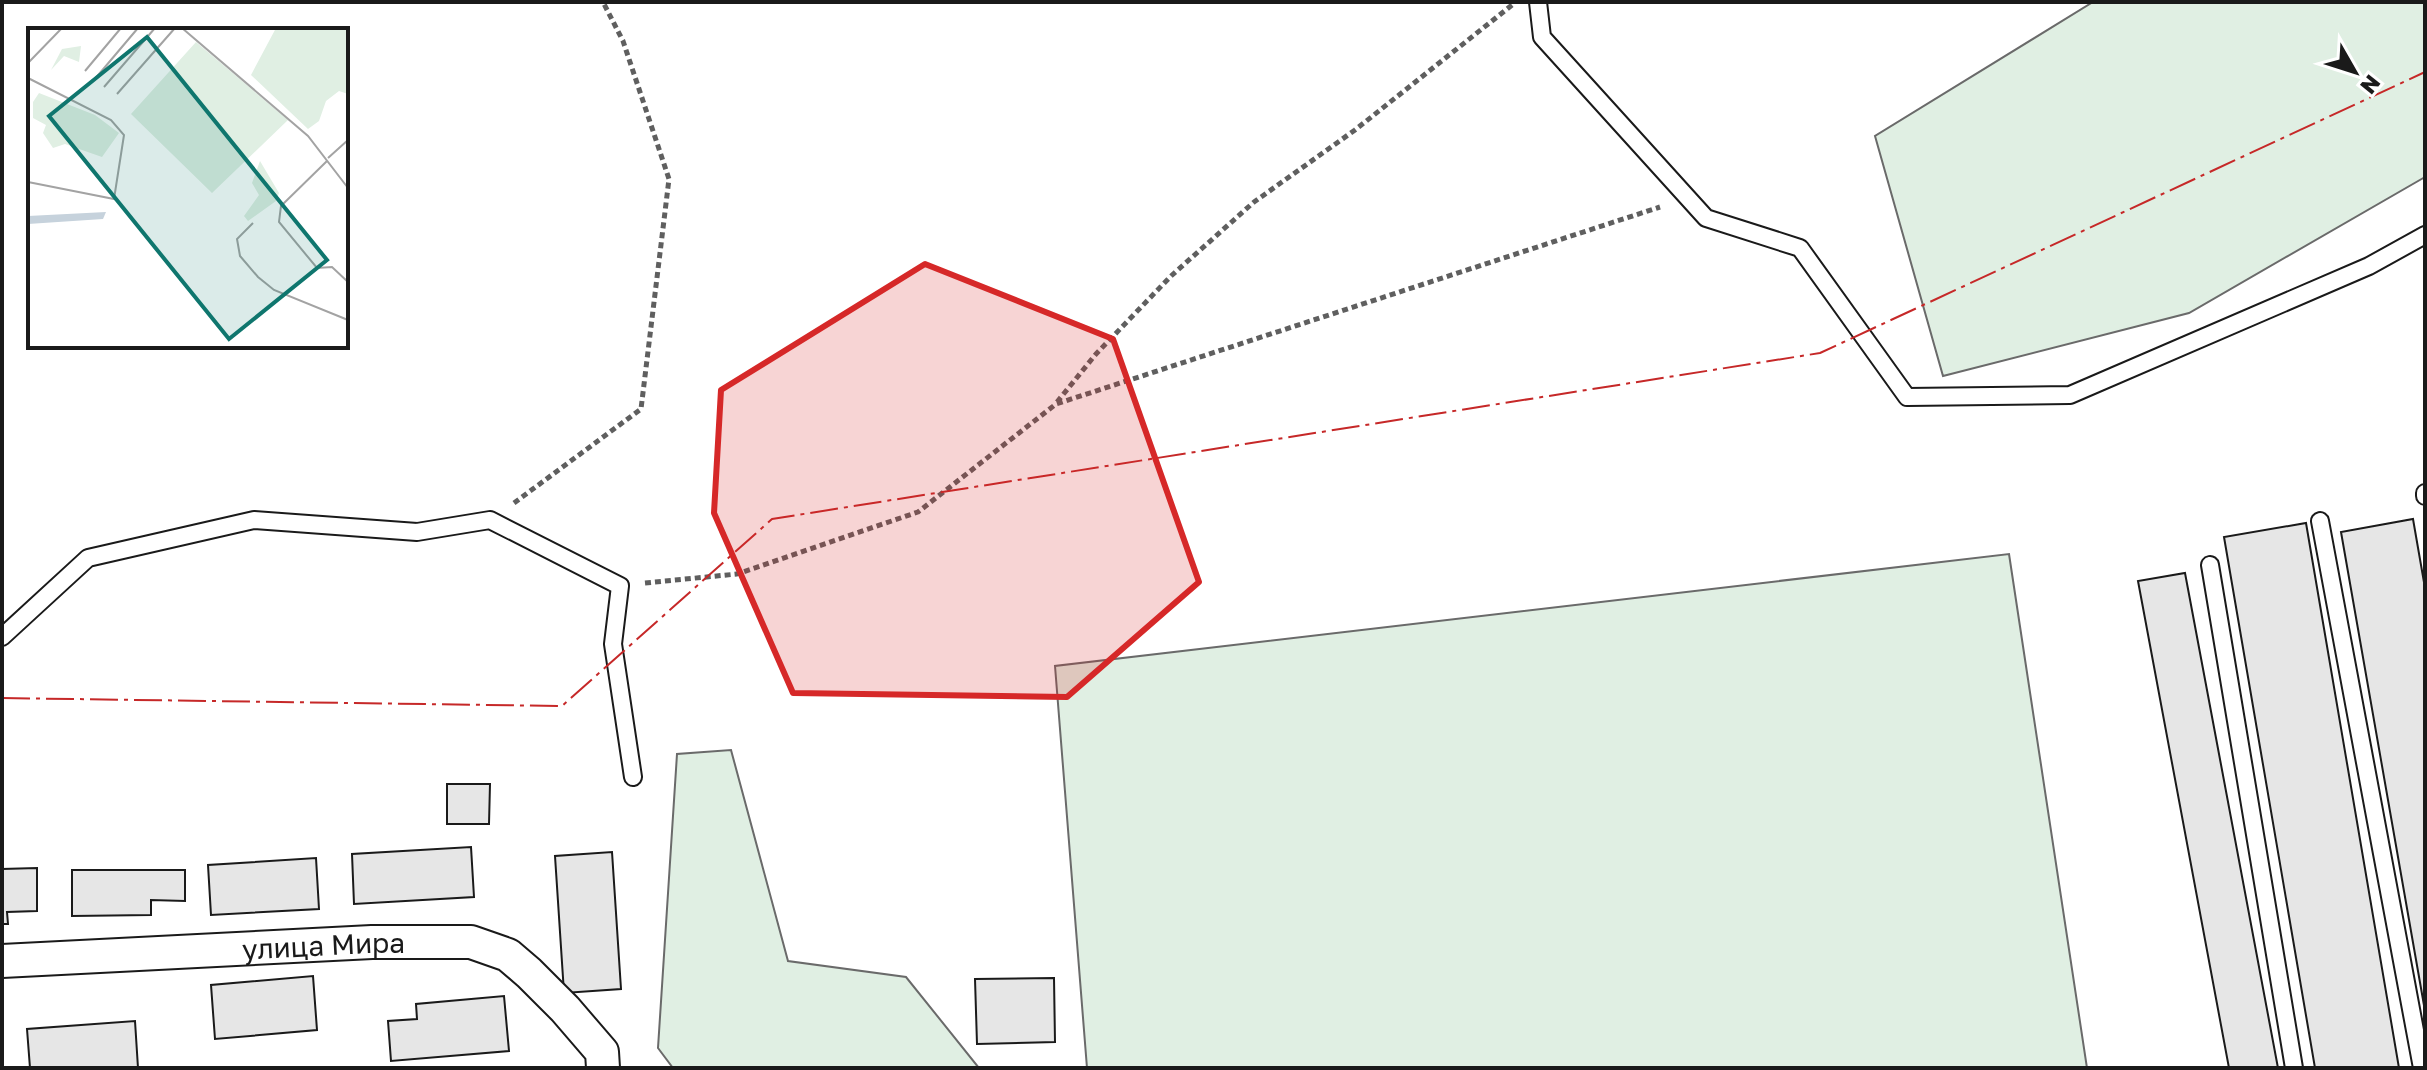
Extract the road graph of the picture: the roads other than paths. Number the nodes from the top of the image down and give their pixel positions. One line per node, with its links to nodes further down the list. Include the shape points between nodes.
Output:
1 (1538, 2): 2 (lane, via 1542,37 1706,218 1800,248 1907,397 2070,395 2369,266)
2 (2425, 235)
3 (2320, 521): 10 (lane)
4 (2210, 565): 9 (lane)
5 (2, 637): 6 (lane, via 88,558 254,520 417,532 490,520 620,586 613,644)
6 (633, 777)
7 (2, 961): 8 (street, улица Мира, via 372,942 471,942 508,955 565,1009)
8 (603, 1060)
9 (2294, 1068)
10 (2422, 1068)

